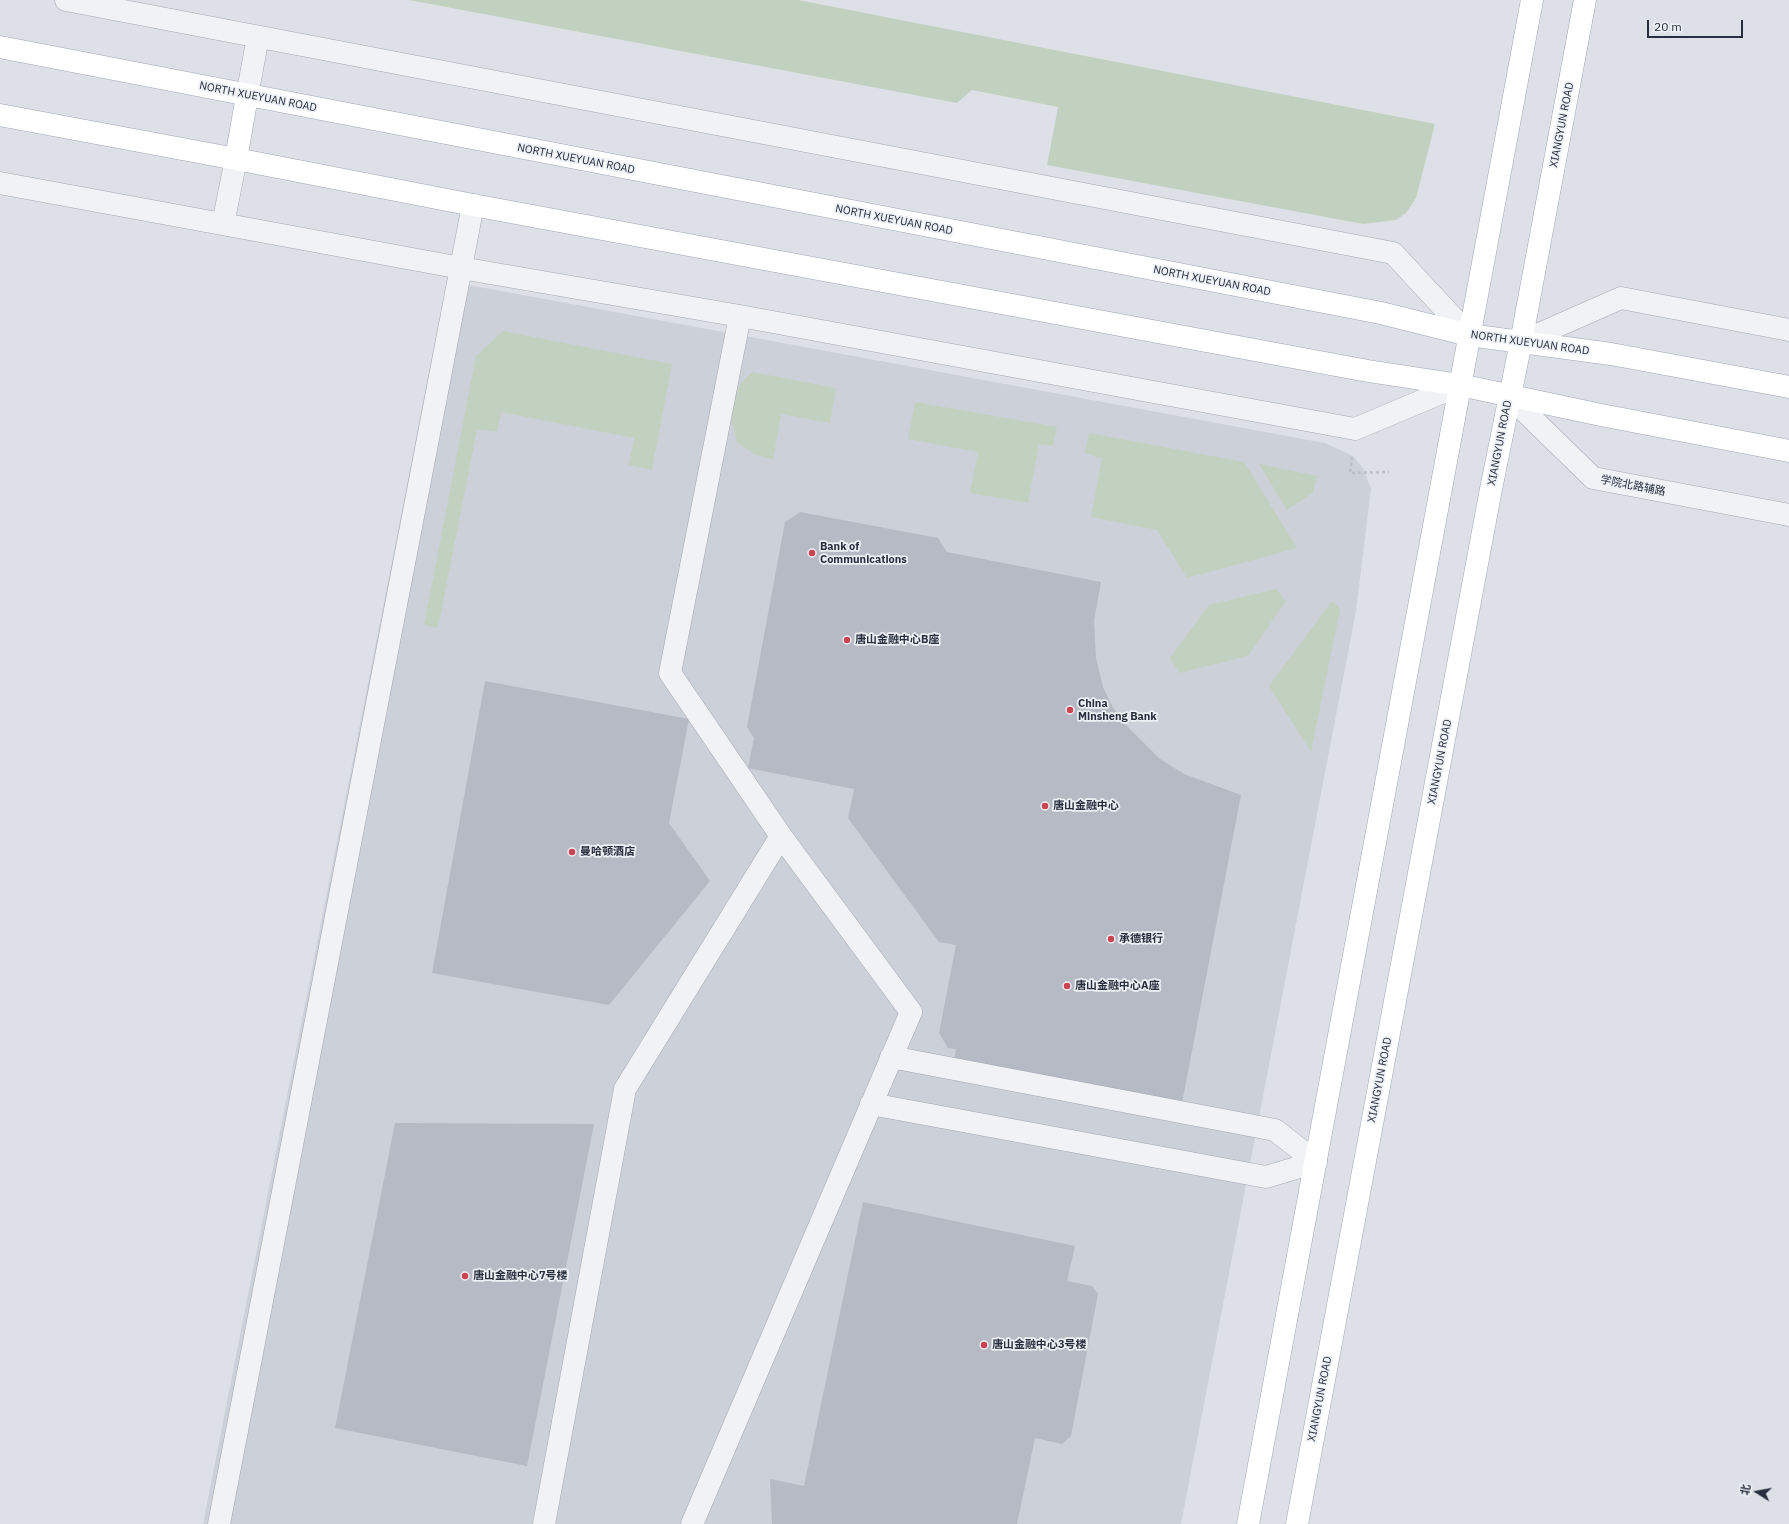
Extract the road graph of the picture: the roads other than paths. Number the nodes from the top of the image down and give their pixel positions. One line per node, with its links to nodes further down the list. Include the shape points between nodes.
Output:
1 (66, 0): 4 (street)
2 (1532, 0): 15 (main road)
3 (1585, 0): 16 (main road, XIANGYUN ROAD)
4 (258, 37): 6 (street); 15 (street, via 1393,253)
5 (0, 47): 6 (main road, NORTH XUEYUAN ROAD)
6 (247, 96): 8 (main road); 15 (main road, NORTH XUEYUAN ROAD, via 1381,313)
7 (0, 115): 8 (main road)
8 (236, 159): 10 (main road); 11 (street)
9 (0, 183): 11 (street)
10 (473, 205): 12 (street); 17 (main road, via 1368,371)
11 (223, 224): 12 (street)
12 (461, 268): 13 (street); 26 (street)
13 (740, 316): 17 (street, via 1354,429); 22 (street, via 670,672)
14 (1789, 330): 16 (street, via 1621,298)
15 (1469, 335): 16 (main road, NORTH XUEYUAN ROAD); 17 (main road)
16 (1521, 342): 18 (main road, NORTH XUEYUAN ROAD, via 1611,354); 19 (main road, XIANGYUN ROAD)
17 (1460, 385): 19 (main road); 25 (main road)
18 (1789, 387)
19 (1509, 396): 20 (main road); 21 (street, 学院北路辅路, via 1593,478); 30 (main road, XIANGYUN ROAD)
20 (1789, 451)
21 (1789, 515)
22 (781, 836): 23 (street, via 911,1012); 27 (street, via 625,1089)
23 (891, 1057): 24 (street); 25 (street, via 1275,1130)
24 (872, 1104): 25 (street, via 1266,1177); 28 (street)
25 (1316, 1162): 29 (main road)
26 (219, 1524)
27 (544, 1524)
28 (692, 1524)
29 (1248, 1524)
30 (1297, 1524)

